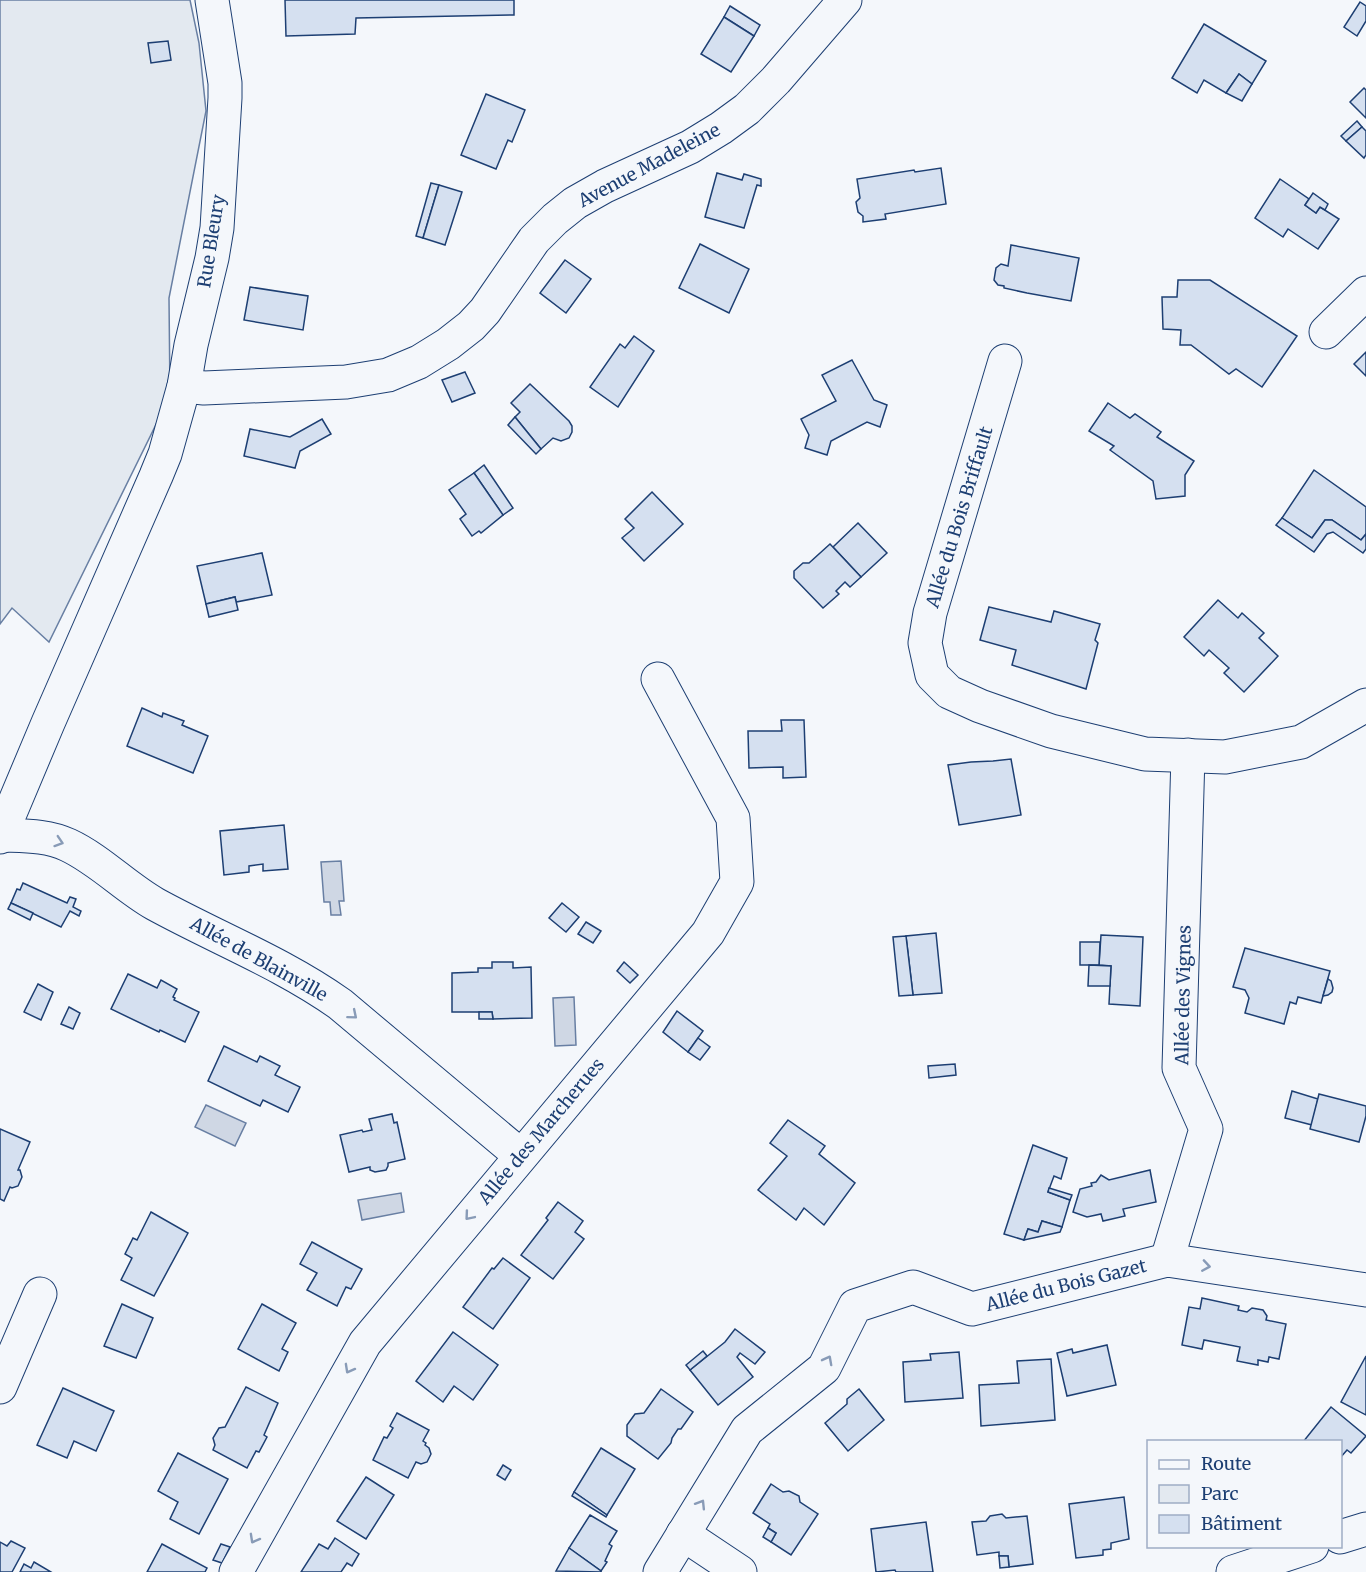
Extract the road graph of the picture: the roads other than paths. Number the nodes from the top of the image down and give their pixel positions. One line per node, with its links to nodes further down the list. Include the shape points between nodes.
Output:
1 (212, 0): 6 (street, via 225,83 223,136 201,226)
2 (844, 0): 6 (street, Avenue Madeleine, via 747,109 690,147 604,186 555,219 534,240 471,326 420,362 388,375 346,382)
3 (1366, 293): 4 (street)
4 (1326, 332)
5 (1005, 361): 9 (street, Allée du Bois Briffault, via 930,612 925,643 932,675 949,692 1052,731 1145,754)
6 (184, 386): 10 (street, via 156,476)
7 (658, 679): 11 (street, Allée des Marcherues, via 733,818 737,882 708,933)
8 (1366, 705): 9 (street, via 1301,742 1225,757)
9 (1188, 755): 12 (street, Allée des Vignes, via 1179,1068 1206,1129)
10 (0, 836): 11 (street, Allée de Blainville, one-way to 11, via 37,837 67,845 154,903 314,986)
11 (520, 1155): 20 (street, Allée des Marcherues, one-way to 20, via 364,1342)
12 (1167, 1260): 13 (street, Allée du Bois Gazet, one-way to 13); 17 (street, Allée du Bois Gazet, one-way to 12, via 747,1430 824,1368 855,1306 913,1287 972,1309)
13 (1366, 1290)
14 (40, 1294): 15 (street)
15 (0, 1387)
16 (1366, 1529): 18 (street)
17 (683, 1534): 21 (street, Allée du Bois Gazet); 22 (street)
18 (1342, 1537)
19 (1306, 1548): 23 (street)
20 (236, 1572)
21 (660, 1572)
22 (740, 1572)
23 (1233, 1572)

